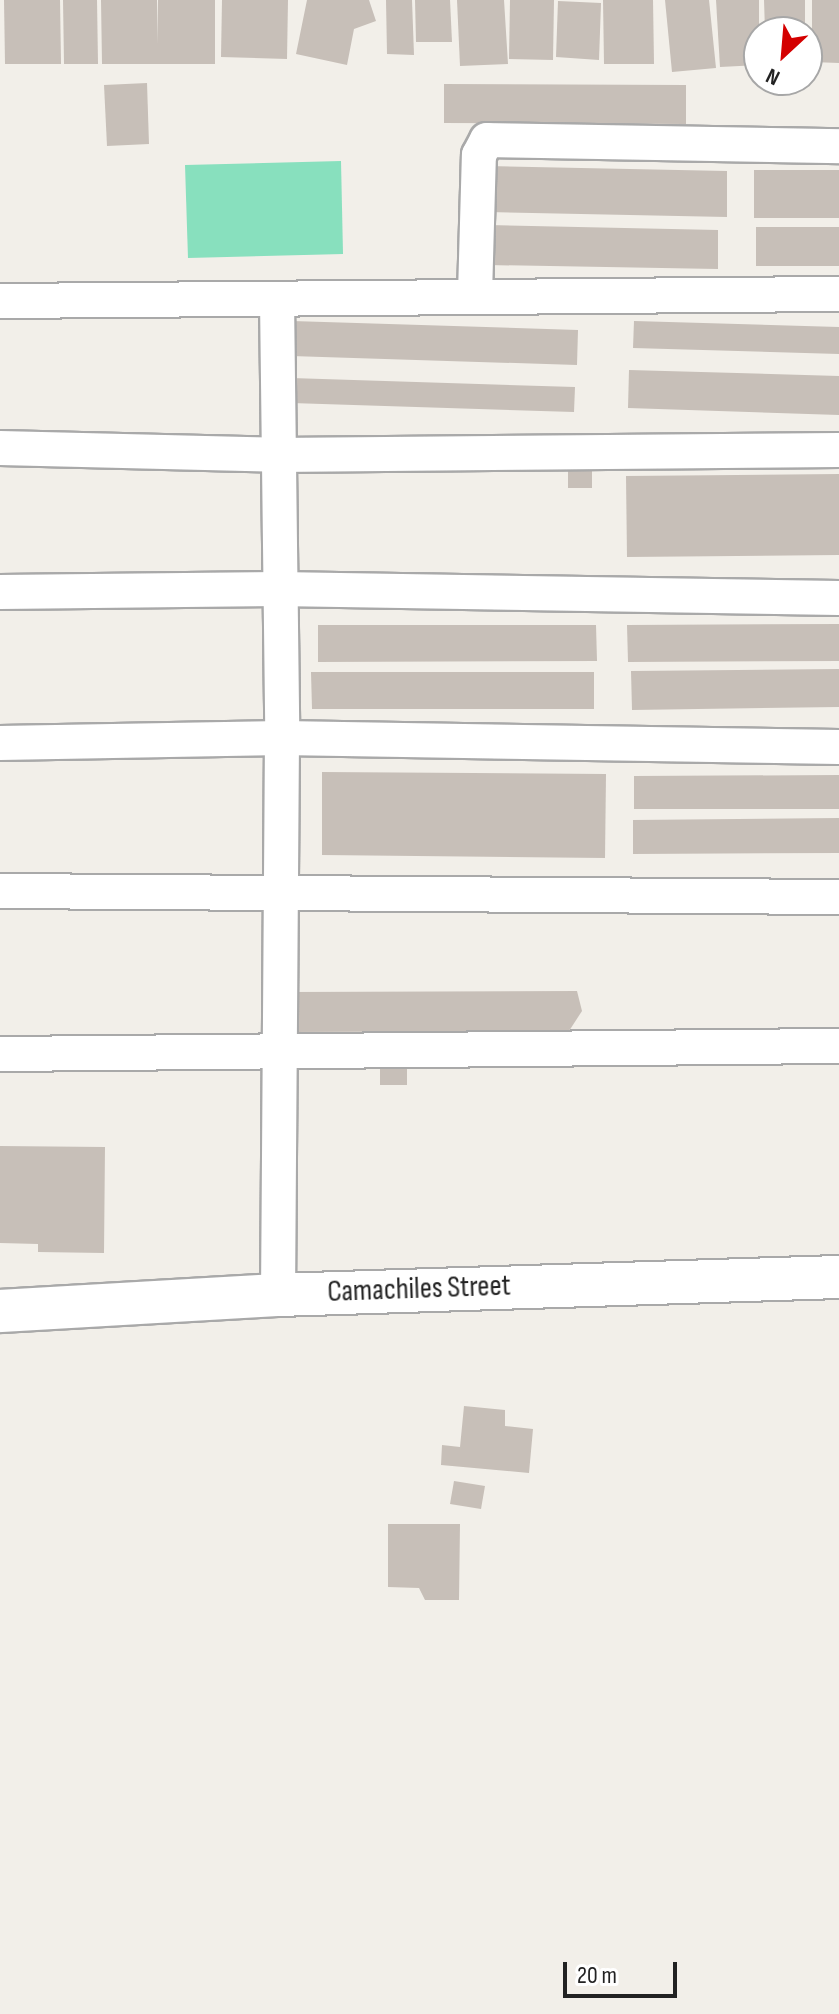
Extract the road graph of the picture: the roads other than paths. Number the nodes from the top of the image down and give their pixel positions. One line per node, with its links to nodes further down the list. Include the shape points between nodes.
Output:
1 (839, 146): 3 (street, via 487,140 479,155)
2 (839, 294): 3 (street)
3 (475, 295): 4 (street)
4 (277, 299): 5 (street); 8 (street)
5 (0, 301)
6 (0, 448): 8 (street)
7 (839, 450): 8 (street)
8 (277, 455): 9 (street)
9 (278, 589): 10 (street); 11 (street); 12 (street)
10 (0, 592)
11 (839, 598)
12 (282, 738): 13 (street); 14 (street); 16 (street)
13 (0, 743)
14 (839, 747)
15 (0, 891): 16 (street)
16 (280, 891): 17 (street); 20 (street)
17 (839, 897)
18 (839, 1046): 20 (street)
19 (0, 1054): 20 (street)
20 (277, 1054): 22 (street)
21 (839, 1277): 22 (street, Camachiles Street)
22 (278, 1295): 23 (street, Camachiles Street)
23 (0, 1311)

